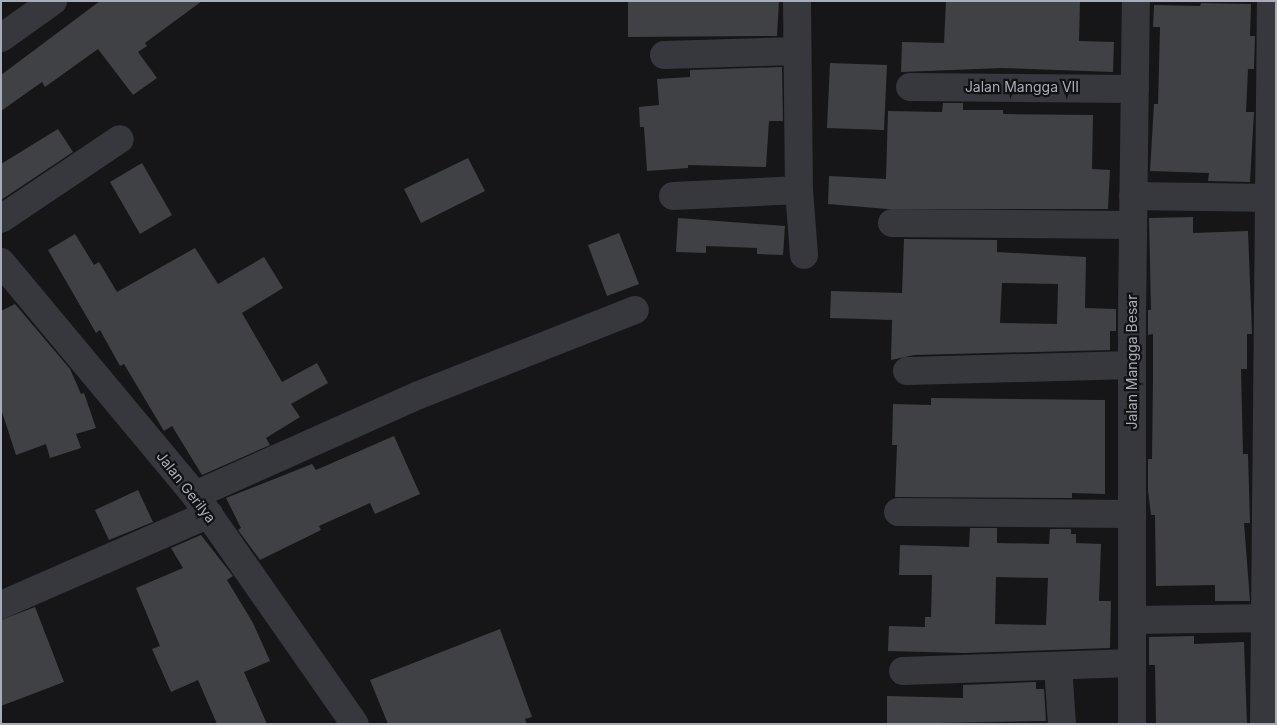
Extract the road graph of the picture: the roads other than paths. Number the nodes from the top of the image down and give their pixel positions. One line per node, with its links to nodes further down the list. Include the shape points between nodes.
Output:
1 (53, 1): 5 (street)
2 (797, 1): 6 (street)
3 (1136, 1): 9 (street, Jalan Mangga Besar)
4 (1270, 1): 14 (street)
5 (1, 38)
6 (797, 51): 7 (street); 11 (street)
7 (664, 55)
8 (910, 87): 9 (street, Jalan Mangga VII)
9 (1135, 89): 13 (street, Jalan Mangga Besar)
10 (120, 139): 15 (street)
11 (799, 190): 12 (street); 18 (street)
12 (673, 196)
13 (1133, 196): 14 (street); 17 (street, Jalan Mangga Besar)
14 (1273, 198): 27 (street)
15 (1, 219)
16 (892, 223): 17 (street)
17 (1133, 226): 21 (street, Jalan Mangga Besar)
18 (804, 255)
19 (1, 262): 23 (street, Jalan Gerilya)
20 (635, 310): 23 (street, via 419,396)
21 (1132, 365): 22 (street); 25 (street, Jalan Mangga Besar)
22 (907, 371)
23 (202, 505): 26 (street); 32 (street, Jalan Gerilya)
24 (898, 512): 25 (street)
25 (1131, 514): 28 (street, Jalan Mangga Besar)
26 (1, 605)
27 (1271, 618): 28 (street); 35 (street)
28 (1133, 620): 29 (street, Jalan Mangga Besar)
29 (1132, 663): 30 (street); 34 (street, Jalan Mangga Besar)
30 (1058, 666): 31 (street); 33 (street)
31 (903, 671)
32 (355, 724)
33 (1062, 724)
34 (1132, 724)
35 (1264, 724)

